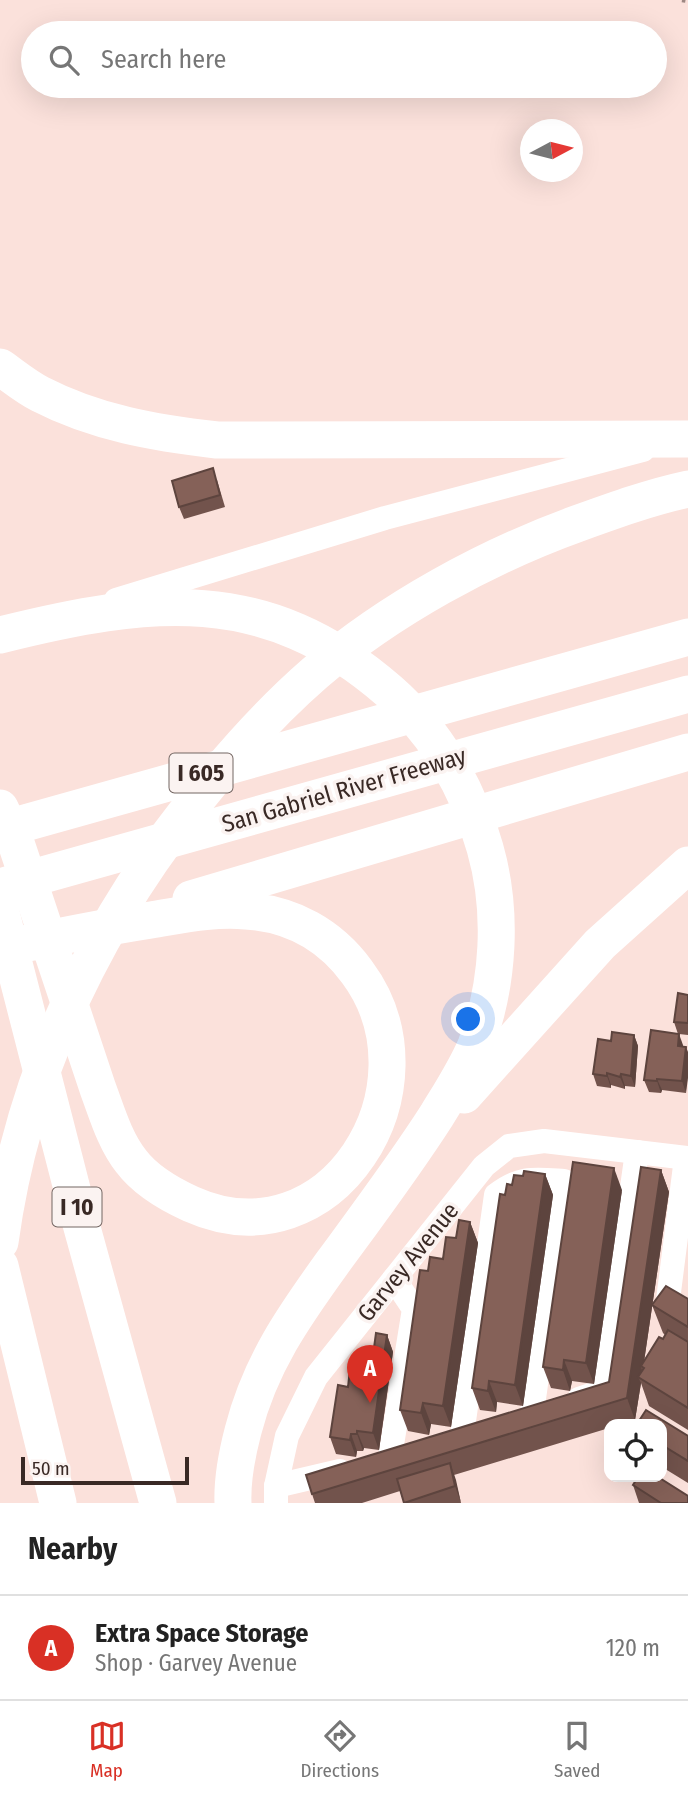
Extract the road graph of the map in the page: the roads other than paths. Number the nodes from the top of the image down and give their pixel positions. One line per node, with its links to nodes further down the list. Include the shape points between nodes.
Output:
1 (0, 367): 2 (highway, via 76,410 157,433 217,440)
2 (688, 439): 4 (street, via 384,518)
3 (688, 489): 18 (highway, via 542,536 436,590 315,674 229,760 145,867 75,989 27,1118)
4 (0, 635): 15 (highway, via 142,609 232,611 267,620 331,648 402,702 429,733 466,794 481,835 490,865 496,939 487,1009 475,1046)
5 (688, 637): 9 (highway, I 605)
6 (688, 694): 11 (highway, San Gabriel River Freeway / I 605)
7 (688, 752): 13 (highway)
8 (0, 808): 13 (highway, via 14,837 113,1128 138,1169 172,1196 230,1216 281,1212 303,1205 345,1173 383,1107 388,1052 376,1003 347,958 323,936 298,922 246,911 211,911)
9 (0, 830)
10 (688, 865): 15 (highway, via 600,944)
11 (0, 887)
12 (0, 909): 29 (highway, I 10)
13 (75, 932): 14 (highway)
14 (0, 949)
15 (417, 1147): 30 (highway, via 295,1315 259,1378 234,1471)
16 (637, 1152): 17 (street); 20 (street, Garvey Avenue, via 544,1141 509,1146 484,1166); 22 (street, via 603,1391)
17 (687, 1158): 21 (street, via 668,1300)
18 (0, 1242)
19 (0, 1266): 28 (highway)
20 (394, 1279): 26 (street, via 414,1309); 27 (street, Garvey Avenue, via 316,1377 287,1436)
21 (688, 1312)
22 (532, 1413): 23 (street); 23 (street, via 564,1181 527,1179 496,1195)
23 (485, 1428): 24 (street)
24 (438, 1442)
25 (414, 1450): 26 (street)
26 (390, 1457): 27 (street)
27 (276, 1494)
28 (58, 1503)
29 (158, 1503)
30 (233, 1503)

